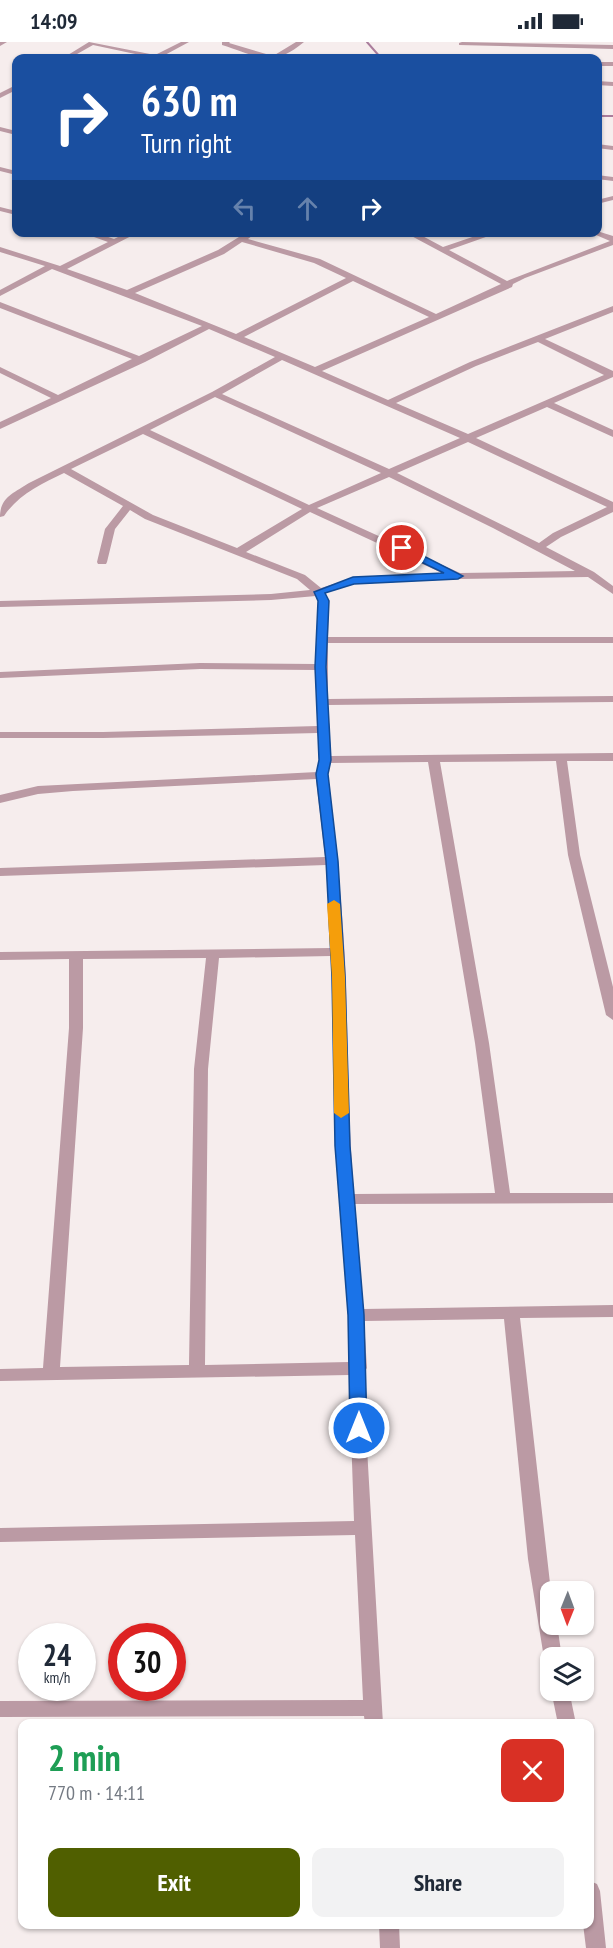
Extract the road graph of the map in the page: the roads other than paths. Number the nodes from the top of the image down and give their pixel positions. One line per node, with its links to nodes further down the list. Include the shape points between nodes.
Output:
1 (4, 42): 8 (street)
2 (186, 42): 12 (street)
3 (227, 42): 13 (street, via 224,44)
4 (301, 42): 14 (street)
5 (93, 43): 10 (street); 11 (street)
6 (460, 44): 7 (street)
7 (536, 44): 9 (street)
8 (0, 45)
9 (613, 47)
10 (73, 54)
11 (141, 54)
12 (166, 54)
13 (259, 54)
14 (280, 54)
15 (100, 237): 22 (street)
16 (125, 237): 22 (street)
17 (247, 237): 20 (street)
18 (417, 237): 24 (street)
19 (481, 237): 24 (street)
20 (243, 240): 26 (street, via 309,258); 29 (street)
21 (613, 241): 27 (street, via 522,276)
22 (115, 242): 25 (street)
23 (0, 249): 25 (street)
24 (441, 250): 27 (street)
25 (56, 267): 28 (street); 29 (street)
26 (354, 277): 32 (street); 34 (street)
27 (509, 285): 32 (street)
28 (0, 293)
29 (126, 294): 33 (street)
30 (0, 305): 37 (street)
31 (613, 309): 35 (street)
32 (435, 317): 39 (street)
33 (207, 327): 34 (street); 37 (street)
34 (235, 338): 36 (street)
35 (537, 338): 40 (street); 43 (street)
36 (281, 357): 39 (street); 41 (street)
37 (142, 360): 42 (street)
38 (0, 370): 42 (street)
39 (314, 370): 43 (street)
40 (612, 375): 44 (street)
41 (214, 394): 46 (street); 50 (street)
42 (58, 398): 45 (street)
43 (389, 403): 48 (street)
44 (548, 404): 47 (street); 48 (street)
45 (0, 426)
46 (141, 429): 49 (street); 53 (street)
47 (613, 434)
48 (470, 437): 50 (street); 52 (street)
49 (64, 469): 51 (street); 54 (street, via 32,485 8,502)
50 (387, 473): 53 (street); 55 (street)
51 (129, 505): 56 (street, via 149,517); 57 (street, via 110,530)
52 (613, 507): 55 (street)
53 (310, 508): 56 (street); 59 (street)
54 (0, 514)
55 (540, 547): 58 (street)
56 (238, 552): 61 (street, via 301,577)
57 (102, 561)
58 (590, 574): 59 (street); 60 (street)
59 (458, 576): 61 (street, via 353,581)
60 (613, 591)
61 (319, 592): 62 (street, via 271,597); 63 (street, via 324,601)
62 (0, 604)
63 (322, 640): 64 (street); 65 (street)
64 (613, 640)
65 (321, 667): 66 (street, via 200,666); 68 (street)
66 (0, 675)
67 (613, 699): 68 (street)
68 (322, 702): 69 (street)
69 (324, 729): 70 (street); 74 (street)
70 (0, 735)
71 (613, 757): 72 (street)
72 (561, 758): 73 (street); 82 (street, via 574,855)
73 (434, 760): 74 (street); 85 (street, via 482,1044)
74 (323, 767): 75 (street, via 39,790); 76 (street)
75 (0, 799)
76 (332, 861): 77 (street); 78 (street)
77 (0, 872)
78 (336, 952): 79 (street); 84 (street)
79 (213, 955): 81 (street); 90 (street, via 201,1070)
80 (0, 957): 81 (street)
81 (76, 957): 91 (street, via 76,1028)
82 (613, 1015)
83 (613, 1198): 85 (street)
84 (347, 1199): 85 (street); 88 (street)
85 (503, 1199)
86 (613, 1311): 87 (street)
87 (511, 1313): 88 (street); 95 (street)
88 (356, 1315): 89 (street)
89 (358, 1368): 90 (street); 93 (street)
90 (197, 1370): 91 (street)
91 (51, 1374): 92 (street)
92 (0, 1375)
93 (363, 1528): 94 (street); 98 (street)
94 (0, 1535)
95 (550, 1647)
96 (562, 1701): 99 (street)
97 (0, 1709): 98 (street)
98 (373, 1716)
99 (566, 1719)
100 (389, 1929): 102 (street)
101 (594, 1929): 103 (street)
102 (390, 1948)
103 (596, 1948)

